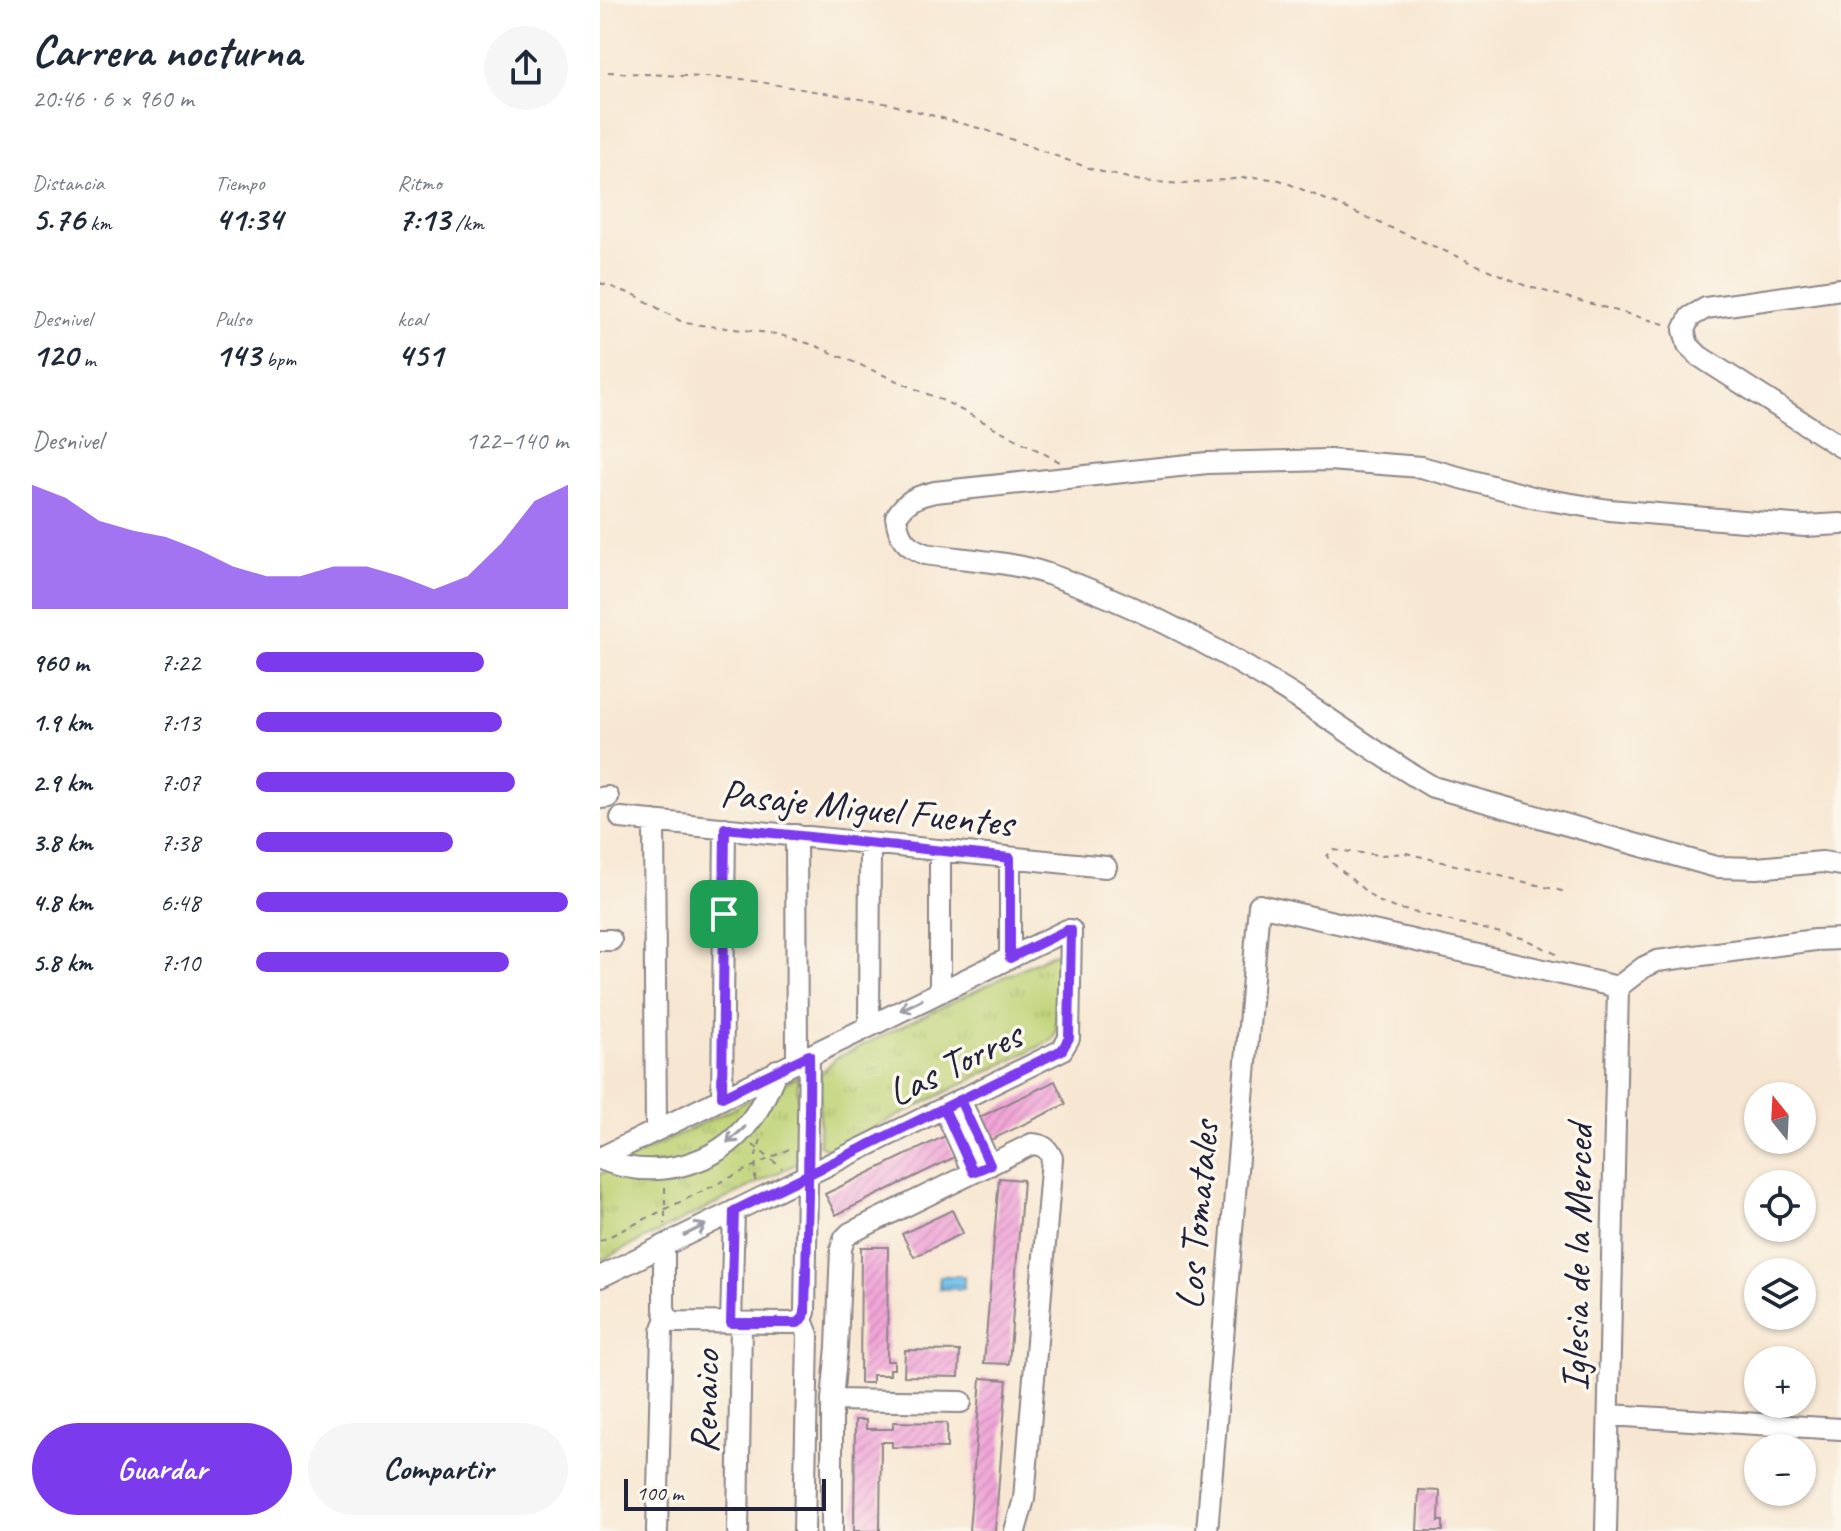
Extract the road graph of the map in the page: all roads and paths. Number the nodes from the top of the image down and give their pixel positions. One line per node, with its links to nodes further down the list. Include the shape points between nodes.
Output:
1 (608, 72): 4 (path, via 742,79 890,104 1141,181 1280,180 1526,286)
2 (600, 283): 6 (path, via 635,295 684,323 777,334 814,345 946,402)
3 (1841, 289): 4 (street, via 1706,308 1690,317)
4 (1684, 330): 5 (street, via 1688,345 1699,356)
5 (1841, 447)
6 (1061, 463)
7 (1841, 524): 15 (street, via 1805,526 1609,510 1536,498 1421,467 1329,460 1207,463 935,492 904,503 896,517 898,536 925,554 1049,574 1162,622 1237,662 1433,787 1716,867)
8 (621, 818): 9 (street, Pasaje Miguel Fuentes)
9 (654, 821): 10 (street, Pasaje Miguel Fuentes); 29 (street)
10 (725, 828): 11 (street, Pasaje Miguel Fuentes); 26 (street)
11 (796, 835): 12 (street, Pasaje Miguel Fuentes); 24 (street)
12 (870, 843): 13 (street, Pasaje Miguel Fuentes); 23 (street)
13 (940, 850): 14 (street, Pasaje Miguel Fuentes); 22 (street)
14 (1010, 858): 16 (street, Pasaje Miguel Fuentes); 20 (street)
15 (1841, 865)
16 (1106, 867)
17 (1566, 892): 19 (path, via 1406,853 1333,850 1327,856 1376,900 1392,907 1526,939)
18 (1841, 939): 21 (street, via 1657,961)
19 (1559, 956)
20 (1010, 958): 22 (street, Las Torres); 27 (street, Las Torres, via 1071,930 1069,1038 1062,1050)
21 (1618, 987): 51 (street, Iglesia de la Merced); 58 (street, Los Tomatales, via 1259,905)
22 (940, 991): 23 (street, Las Torres, one-way to 23)
23 (869, 1026): 24 (street, Las Torres)
24 (803, 1057): 25 (street, Las Torres); 39 (street)
25 (777, 1070): 26 (street, Las Torres); 30 (street, via 758,1110)
26 (722, 1097): 29 (street, Las Torres)
27 (952, 1104): 38 (street); 39 (street, Las Torres)
28 (764, 1129): 32 (path)
29 (656, 1130): 33 (street, Las Torres)
30 (739, 1134): 32 (path); 36 (street, one-way to 36, via 706,1157)
31 (795, 1145): 34 (path)
32 (758, 1149): 34 (path); 35 (path)
33 (600, 1158): 36 (street, via 629,1169)
34 (770, 1158): 35 (path); 37 (path)
35 (755, 1165): 40 (path); 41 (path)
36 (665, 1169): 41 (path)
37 (783, 1169)
38 (982, 1169): 49 (street, via 844,1239); 57 (street, via 1032,1144 1047,1148 1052,1158 1024,1499)
39 (808, 1175): 42 (street, Las Torres); 47 (street)
40 (755, 1183)
41 (665, 1209): 43 (path); 44 (path)
42 (734, 1211): 43 (street, Las Torres, one-way to 42); 48 (street, Renaico)
43 (664, 1237): 45 (street, Las Torres); 46 (street)
44 (600, 1241)
45 (600, 1277)
46 (667, 1318): 48 (street); 53 (street, via 662,1331)
47 (802, 1320): 48 (street); 55 (street, via 808,1335)
48 (736, 1323): 54 (street, Renaico)
49 (832, 1400): 50 (street); 56 (street)
50 (961, 1402)
51 (1609, 1415): 52 (street); 59 (street, Iglesia de la Merced)
52 (1841, 1429)
53 (657, 1531)
54 (738, 1531)
55 (804, 1531)
56 (832, 1531)
57 (1015, 1531)
58 (1207, 1531)
59 (1606, 1531)

